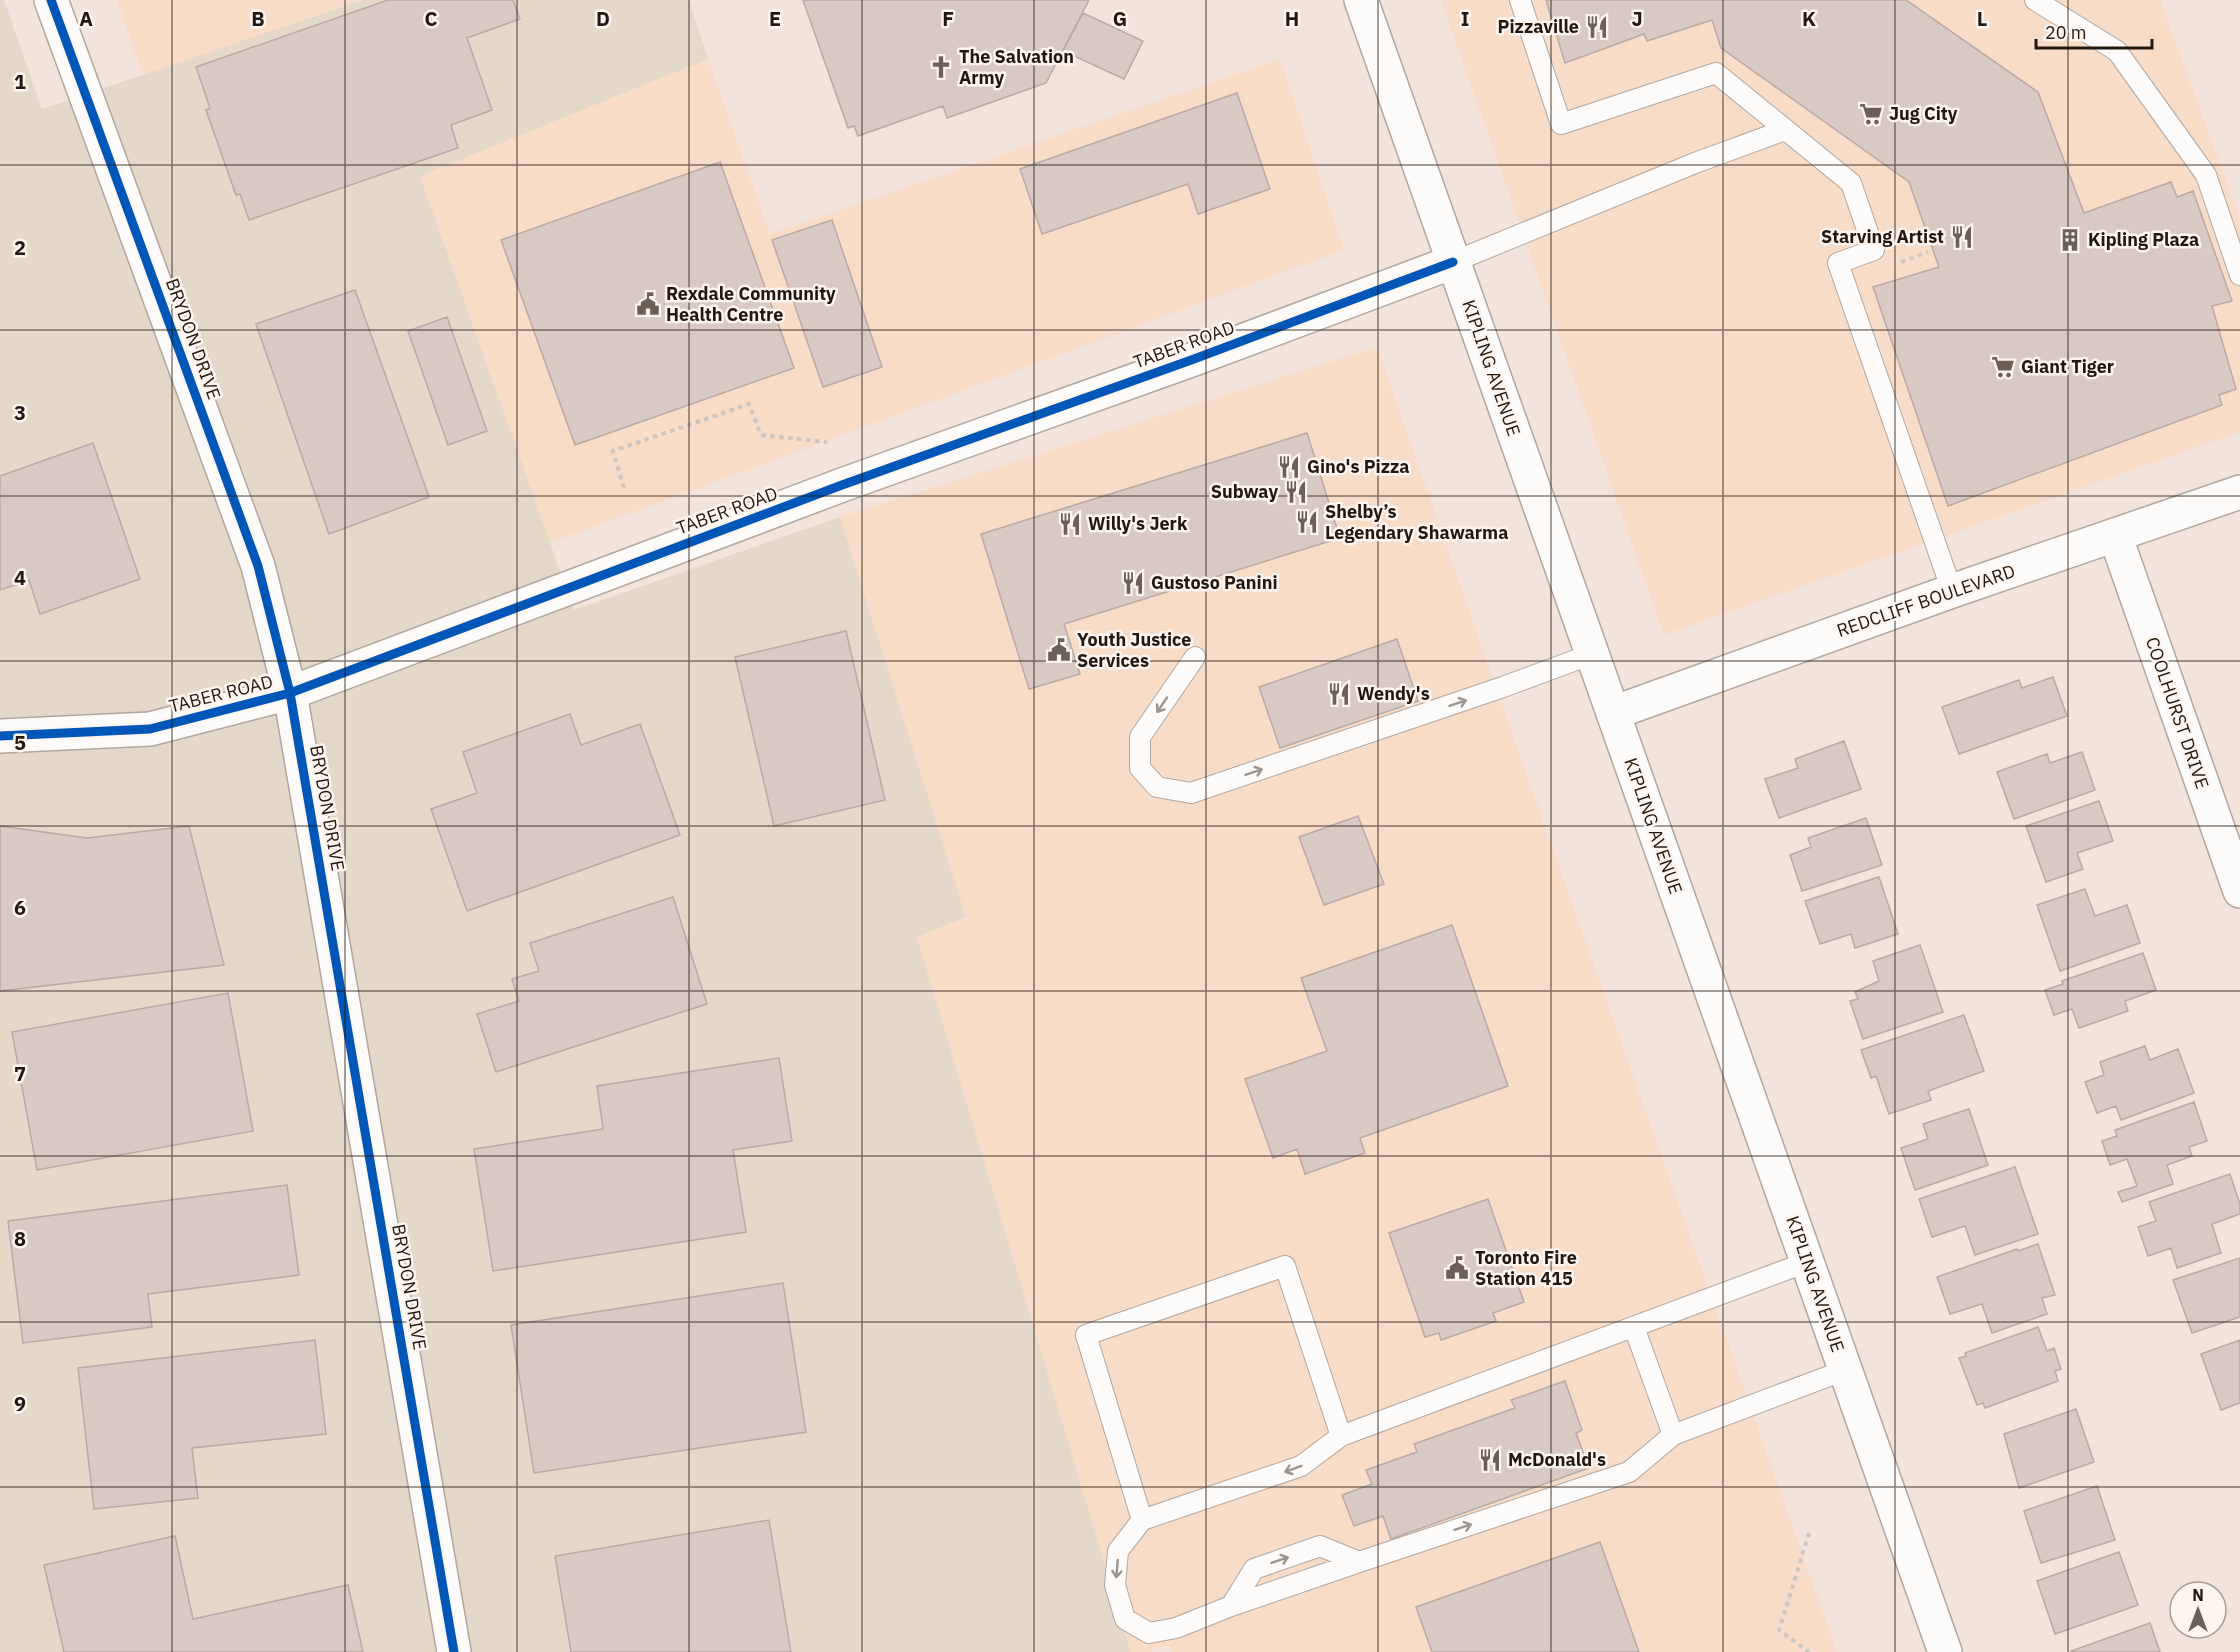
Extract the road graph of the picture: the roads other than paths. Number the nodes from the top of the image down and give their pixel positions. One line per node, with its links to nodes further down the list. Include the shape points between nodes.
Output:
1 (51, 0): 13 (street, BRYDON DRIVE, via 258,566)
2 (1361, 0): 6 (street, KIPLING AVENUE)
3 (1520, 0): 5 (lane, via 1561,124 1716,73)
4 (2035, 0): 7 (lane, via 2116,51 2206,175)
5 (1785, 129): 6 (lane); 10 (lane, via 1851,183 1874,250 1838,263)
6 (1454, 262): 11 (street, KIPLING AVENUE); 13 (street, TABER ROAD, via 831,489)
7 (2240, 274)
8 (2240, 492): 9 (street, REDCLIFF BOULEVARD)
9 (2115, 535): 10 (street, REDCLIFF BOULEVARD); 16 (street, COOLHURST DRIVE)
10 (1952, 591): 14 (street, REDCLIFF BOULEVARD)
11 (1592, 654): 12 (lane, one-way to 11, via 1140,737 1140,768 1157,787 1191,793); 14 (street, KIPLING AVENUE)
12 (1195, 657)
13 (290, 693): 15 (street, TABER ROAD, via 150,729); 25 (street, BRYDON DRIVE)
14 (1613, 713): 17 (street, KIPLING AVENUE)
15 (0, 736)
16 (2240, 891)
17 (1807, 1262): 18 (lane); 19 (street, KIPLING AVENUE)
18 (1634, 1327): 20 (lane); 21 (lane)
19 (1845, 1370): 20 (lane); 26 (street, KIPLING AVENUE)
20 (1673, 1435): 23 (lane, one-way to 20, via 1629,1472)
21 (1341, 1436): 22 (lane, one-way to 22, via 1301,1466); 22 (lane, via 1285,1266 1086,1335)
22 (1142, 1520): 24 (lane, one-way to 24, via 1118,1551 1115,1585 1125,1619 1149,1633 1176,1628)
23 (1359, 1562): 24 (lane); 24 (lane, one-way to 23, via 1254,1569 1320,1546)
24 (1231, 1606)
25 (454, 1652)
26 (1945, 1652)

